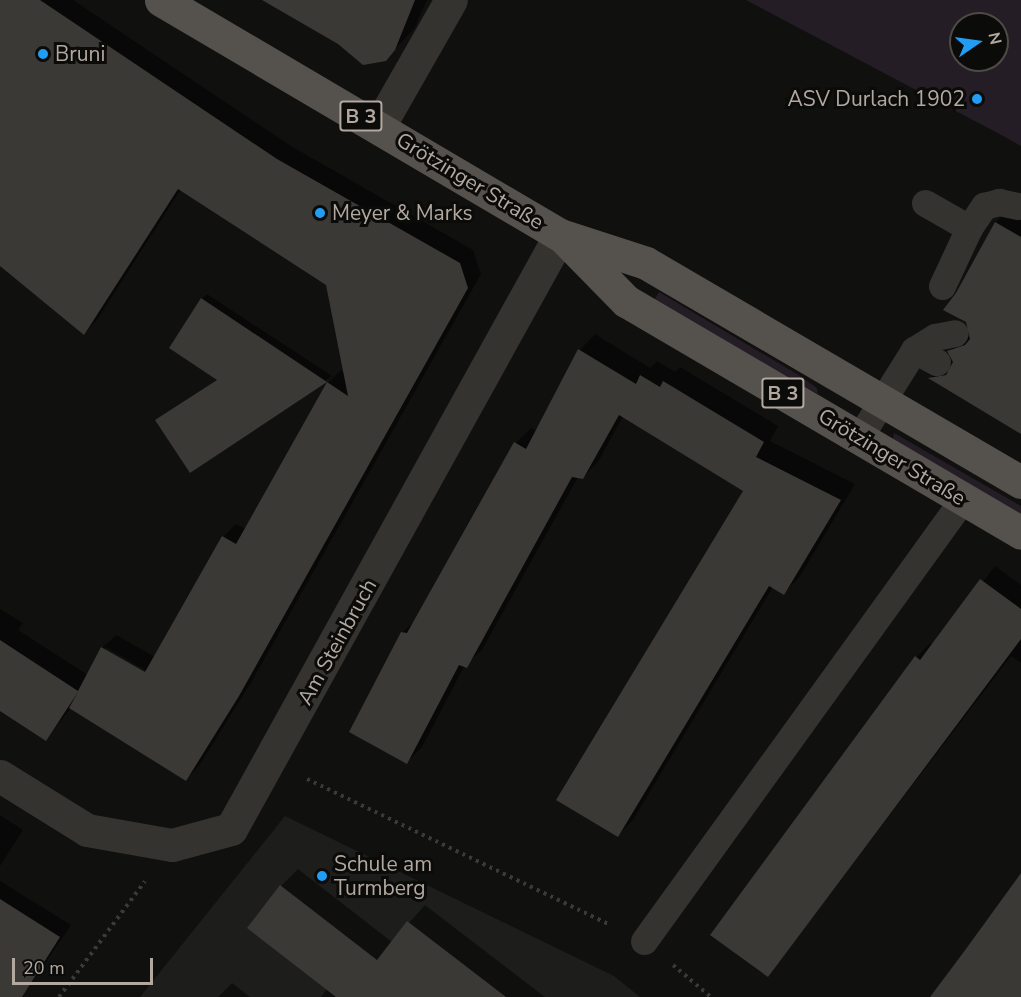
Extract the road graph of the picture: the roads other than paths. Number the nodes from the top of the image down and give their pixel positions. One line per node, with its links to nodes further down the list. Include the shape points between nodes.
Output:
1 (161, 0): 3 (main road, Grötzinger Straße / B 3)
2 (451, 0): 3 (street)
3 (379, 126): 7 (main road, Grötzinger Straße / B 3)
4 (925, 203): 6 (lane)
5 (1018, 206): 6 (lane, via 991,202)
6 (969, 228): 8 (lane)
7 (560, 235): 10 (main road, Grötzinger Straße / B 3, via 646,263); 11 (main road, Grötzinger Straße / B 3, via 626,301); 15 (street, Am Steinbruch, via 231,829 172,845 87,830)
8 (942, 286)
9 (955, 333): 10 (lane, via 935,337 926,356)
10 (880, 399): 11 (lane); 12 (main road, Grötzinger Straße / B 3)
11 (860, 438): 13 (main road, Grötzinger Straße / B 3)
12 (1021, 482)
13 (963, 499): 14 (main road, Grötzinger Straße / B 3); 16 (lane)
14 (1021, 533)
15 (0, 776)
16 (644, 941)

